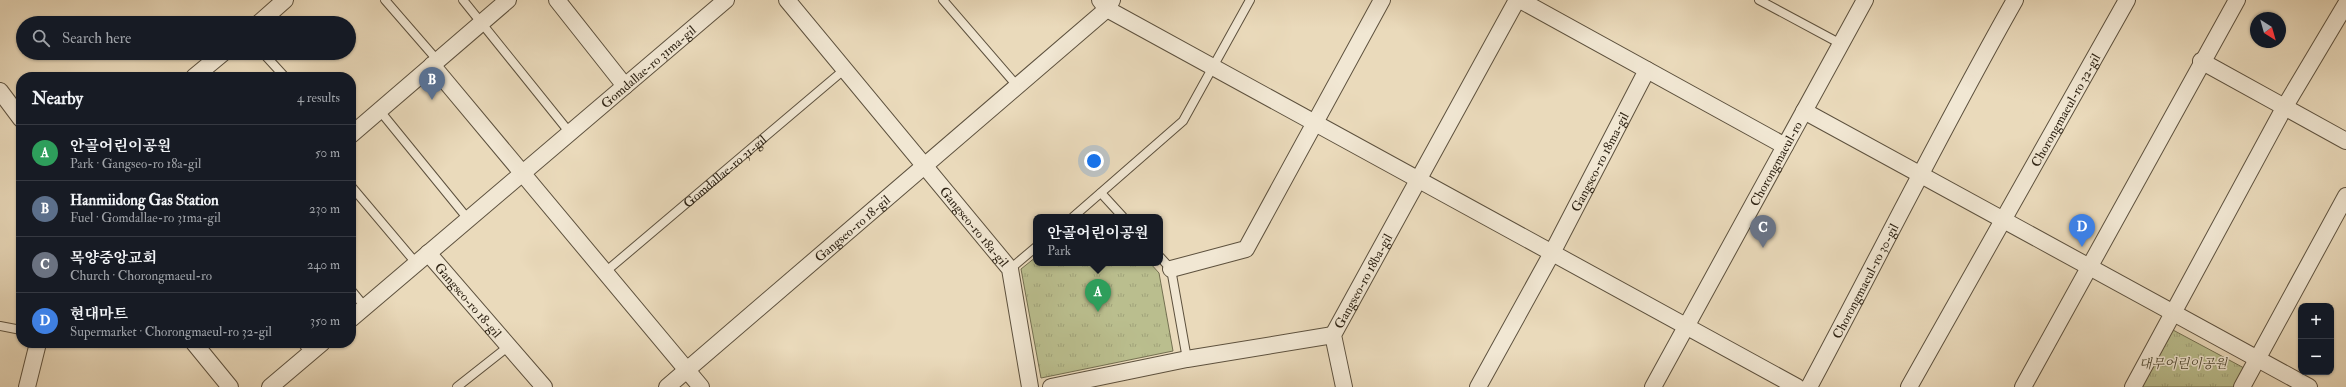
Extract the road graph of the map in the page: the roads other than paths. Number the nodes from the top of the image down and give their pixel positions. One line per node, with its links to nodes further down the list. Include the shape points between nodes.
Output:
1 (285, 0): 19 (street)
2 (385, 0): 25 (lane)
3 (463, 0): 20 (lane)
4 (508, 0): 20 (street)
5 (557, 0): 31 (street)
6 (726, 0): 31 (street, Gomdallae-ro 31ma-gil)
7 (787, 0): 27 (street)
8 (943, 0): 32 (lane)
9 (1250, 0): 26 (lane)
10 (1382, 0): 38 (street)
11 (1518, 0): 28 (street); 46 (street)
12 (1760, 0): 21 (lane)
13 (1865, 0): 21 (street, Chorongmaeul-ro)
14 (2015, 0): 45 (street, via 1951,114)
15 (2127, 0): 53 (street, Chorongmaeul-ro 32-gil)
16 (2237, 0): 24 (street)
17 (1106, 3): 26 (street); 32 (street, Gangseo-ro 18-gil)
18 (2346, 4): 34 (street)
19 (267, 16)
20 (482, 23): 25 (street); 40 (lane)
21 (1841, 44): 36 (street, Chorongmaeul-ro)
22 (215, 60): 29 (street)
23 (269, 60): 30 (lane)
24 (2201, 61): 34 (street); 59 (street)
25 (435, 63): 35 (street); 44 (street)
26 (1213, 67): 38 (street); 48 (lane, via 1183,121)
27 (845, 69): 43 (street); 62 (lane, Gomdallae-ro 31-gil)
28 (1647, 70): 42 (street); 56 (street, Gangseo-ro 18ma-gil)
29 (200, 72)
30 (280, 72)
31 (625, 86): 40 (street, Gomdallae-ro 31ma-gil)
32 (1018, 87): 43 (street, Gangseo-ro 18-gil)
33 (0, 91): 37 (street)
34 (2284, 108): 41 (street); 65 (street)
35 (380, 111): 39 (street); 52 (lane)
36 (1804, 111): 42 (street, Chorongmaeul-ro); 45 (street)
37 (16, 113)
38 (1314, 122): 46 (street); 61 (street, via 1246,249)
39 (356, 131)
40 (570, 133): 44 (street, Gomdallae-ro 31ma-gil)
41 (2346, 141)
42 (1785, 146): 68 (street, Chorongmaeul-ro)
43 (925, 166): 60 (street, Gangseo-ro 18a-gil); 77 (street, Gangseo-ro 18-gil)
44 (524, 172): 52 (street, Gomdallae-ro 31ma-gil); 62 (street)
45 (1921, 176): 53 (street); 91 (street, Chorongmaeul-ro 30-gil)
46 (1418, 180): 56 (street); 70 (street, Gangseo-ro 18ba-gil)
47 (356, 192): 58 (lane)
48 (1101, 193): 50 (lane); 51 (lane)
49 (2346, 196): 76 (street)
50 (1076, 214)
51 (1120, 214)
52 (468, 219): 55 (street, Gomdallae-ro 31ma-gil)
53 (2002, 220): 59 (street); 92 (street)
54 (1033, 250): 60 (lane)
55 (428, 253): 58 (street, Gomdallae-ro 31ma-gil); 71 (street, Gangseo-ro 18-gil)
56 (1552, 253): 68 (street); 88 (street)
57 (1163, 260): 61 (lane)
58 (416, 263): 64 (street, Gomdallae-ro 31ma-gil)
59 (2088, 267): 65 (street); 93 (street)
60 (1010, 269): 85 (street, Gangseo-ro 18a-gil)
61 (1171, 269): 75 (lane)
62 (604, 272): 77 (street)
63 (356, 296): 64 (lane)
64 (365, 307): 66 (street, Gomdallae-ro 31ma-gil)
65 (2172, 313): 76 (street); 94 (street)
66 (356, 315)
67 (0, 326): 69 (lane)
68 (1686, 326): 89 (street, Chorongmaeul-ro); 90 (street)
69 (16, 329)
70 (1333, 335): 75 (street); 87 (street, Gangseo-ro 18ba-gil)
71 (509, 346): 81 (lane, Gangseo-ro 18-gil); 82 (street, Gangseo-ro 18-gil)
72 (37, 348): 78 (street)
73 (198, 348): 79 (street)
74 (310, 348): 80 (street)
75 (1187, 360): 86 (street)
76 (2257, 360): 95 (street); 96 (street)
77 (687, 370): 83 (street, Gangseo-ro 18-gil); 84 (street)
78 (27, 387)
79 (230, 387)
80 (270, 387)
81 (458, 387)
82 (544, 387)
83 (667, 387)
84 (701, 387)
85 (1030, 387)
86 (1051, 387)
87 (1344, 387)
88 (1478, 387)
89 (1653, 387)
90 (1797, 387)
91 (1809, 387)
92 (1909, 387)
93 (2023, 387)
94 (2132, 387)
95 (2242, 387)
96 (2309, 387)

